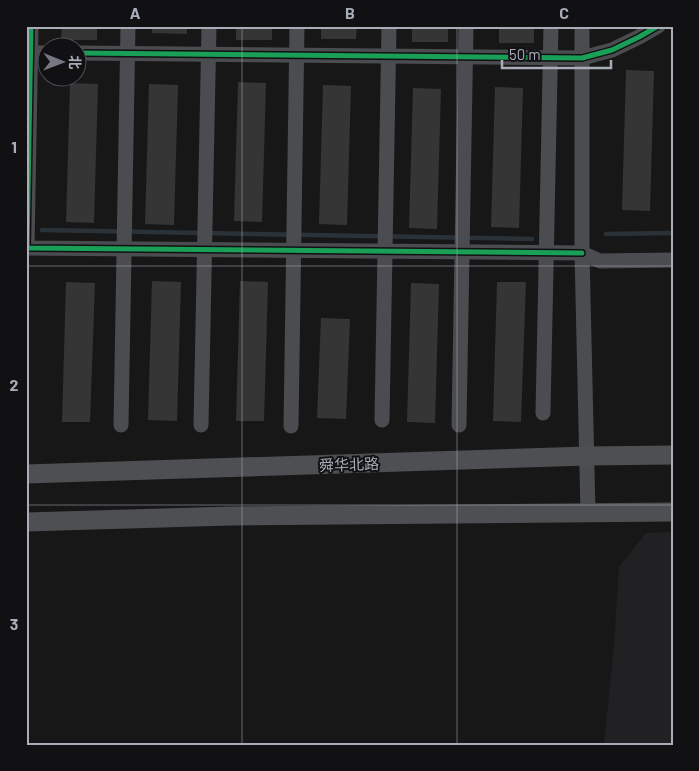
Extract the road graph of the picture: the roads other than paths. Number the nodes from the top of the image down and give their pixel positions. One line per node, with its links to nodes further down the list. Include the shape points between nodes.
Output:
1 (31, 26): 10 (street)
2 (128, 26): 12 (street)
3 (209, 26): 13 (street)
4 (297, 26): 14 (street)
5 (389, 26): 15 (street)
6 (466, 26): 16 (street)
7 (551, 26): 17 (street)
8 (582, 26): 18 (street)
9 (658, 26): 18 (street, via 612,50)
10 (28, 53): 19 (street, via 27,248)
11 (88, 53): 12 (street)
12 (127, 54): 13 (street); 19 (street)
13 (208, 54): 14 (street); 20 (street)
14 (296, 55): 15 (street); 21 (street)
15 (389, 56): 16 (street); 22 (street)
16 (466, 56): 17 (street); 23 (street)
17 (551, 57): 18 (street); 24 (street)
18 (582, 58): 25 (street)
19 (124, 237): 20 (street); 29 (street)
20 (205, 239): 21 (street); 30 (street)
21 (294, 240): 22 (street); 32 (street)
22 (385, 241): 23 (street); 28 (street)
23 (462, 242): 24 (street); 31 (street)
24 (547, 253): 25 (street); 27 (street)
25 (582, 253): 26 (street, via 600,261); 34 (street)
26 (673, 260)
27 (543, 413)
28 (382, 420)
29 (121, 425)
30 (201, 425)
31 (459, 425)
32 (291, 426)
33 (673, 455): 34 (main road, 舜华北路)
34 (587, 456): 35 (main road, 舜华北路); 37 (street)
35 (26, 474)
36 (673, 512): 37 (main road)
37 (588, 513): 38 (main road, via 231,516)
38 (26, 522)

